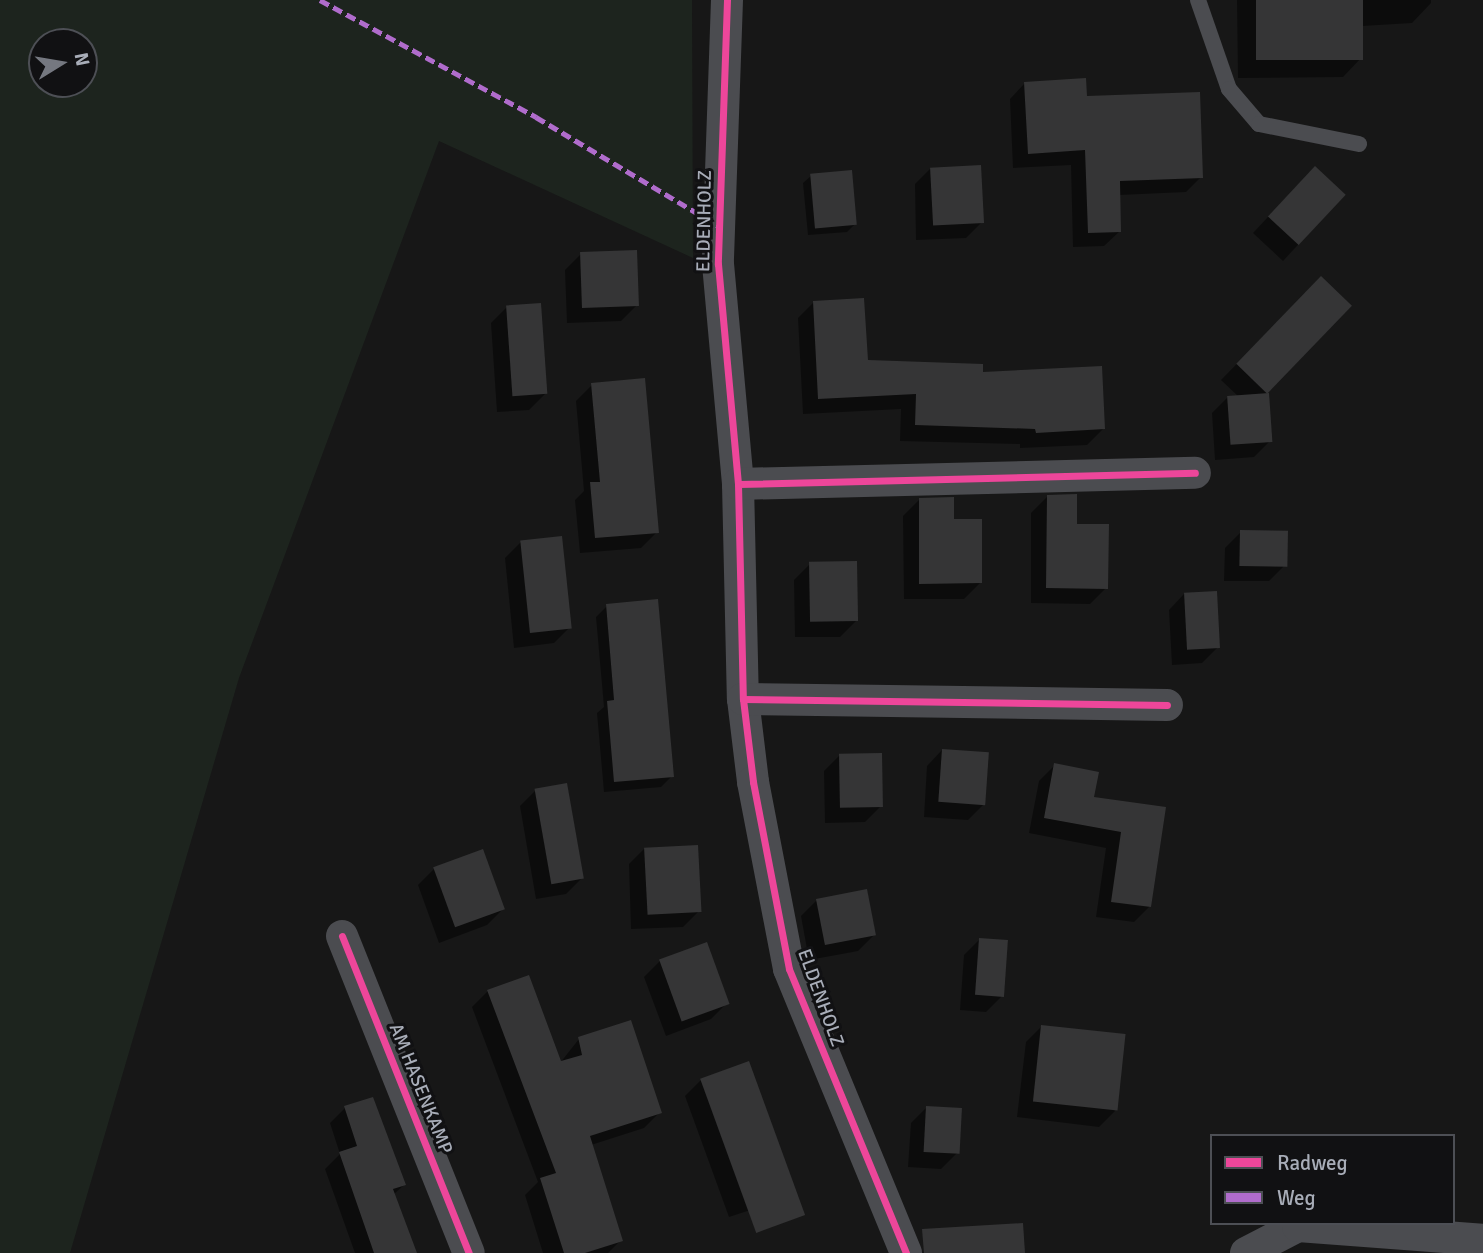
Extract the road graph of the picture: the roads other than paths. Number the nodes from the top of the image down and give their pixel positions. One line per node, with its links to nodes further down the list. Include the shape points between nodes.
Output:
1 (727, 0): 5 (street, ELDENHOLZ, via 718,264)
2 (1198, 0): 3 (lane, via 1229,89 1259,124)
3 (1359, 144)
4 (1195, 473): 5 (street)
5 (738, 484): 6 (street, ELDENHOLZ)
6 (743, 699): 7 (street); 11 (street, ELDENHOLZ, via 753,782 789,969)
7 (1167, 705)
8 (342, 936): 10 (street, AM HASENKAMP)
9 (1483, 1240): 12 (street, via 1298,1226)
10 (468, 1253)
11 (906, 1253)
12 (1245, 1253)

